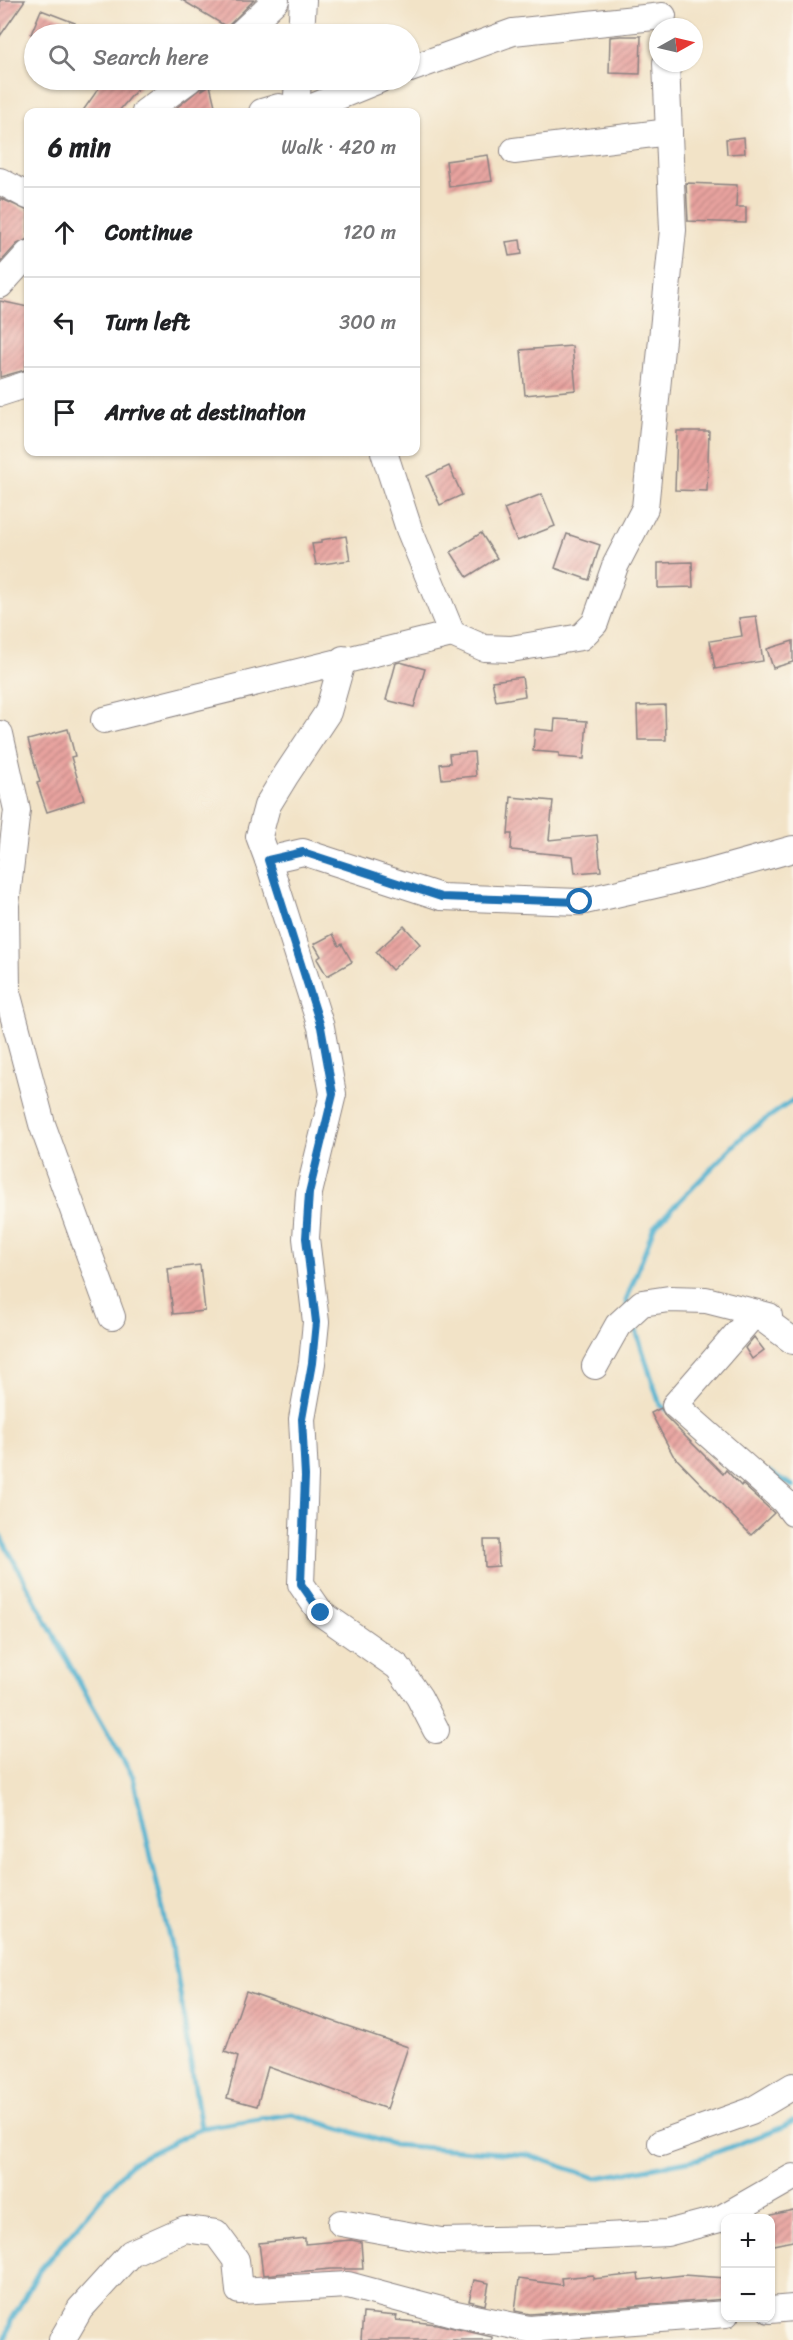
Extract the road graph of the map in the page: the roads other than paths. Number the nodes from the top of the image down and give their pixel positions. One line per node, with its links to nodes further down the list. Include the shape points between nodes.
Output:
1 (276, 0): 4 (street)
2 (303, 0): 5 (street)
3 (663, 14): 6 (street, via 513,32)
4 (251, 24)
5 (302, 24)
6 (420, 65)
7 (666, 72): 14 (street)
8 (175, 90): 11 (street)
9 (297, 90): 12 (street)
10 (353, 90): 13 (street)
11 (150, 108)
12 (296, 108)
13 (306, 108)
14 (669, 132): 15 (street); 23 (street, via 673,230 645,508 615,566 595,623 581,637 511,649 484,648)
15 (514, 151)
16 (0, 181): 17 (street)
17 (24, 194)
18 (24, 258): 19 (street)
19 (0, 285)
20 (24, 385): 21 (street)
21 (0, 393)
22 (385, 456): 23 (street, via 409,529)
23 (452, 634): 24 (street)
24 (344, 659): 25 (street); 28 (street, via 328,712 267,806 259,836)
25 (104, 720)
26 (0, 734): 30 (street, via 17,810 6,905 8,992 42,1124)
27 (793, 849): 28 (street, via 580,902 441,897 303,852)
28 (268, 860): 35 (street, via 321,1027 333,1094 307,1215 316,1322 302,1419 305,1476 301,1584 321,1613 398,1667)
29 (755, 1313): 31 (street); 32 (street); 33 (street, via 706,1300 642,1303 618,1325); 34 (street, via 675,1405)
30 (112, 1317)
31 (793, 1320)
32 (793, 1341)
33 (595, 1366)
34 (793, 1513)
35 (436, 1730)
36 (793, 2085): 37 (street, via 751,2111)
37 (661, 2143)
38 (793, 2177): 39 (street, via 720,2219 667,2233 441,2241)
39 (341, 2223)
40 (793, 2307): 41 (street)
41 (775, 2309)
42 (721, 2314): 43 (street, via 529,2329 348,2285 239,2291 236,2260 216,2233 185,2229 131,2253 80,2309)
43 (62, 2340)

